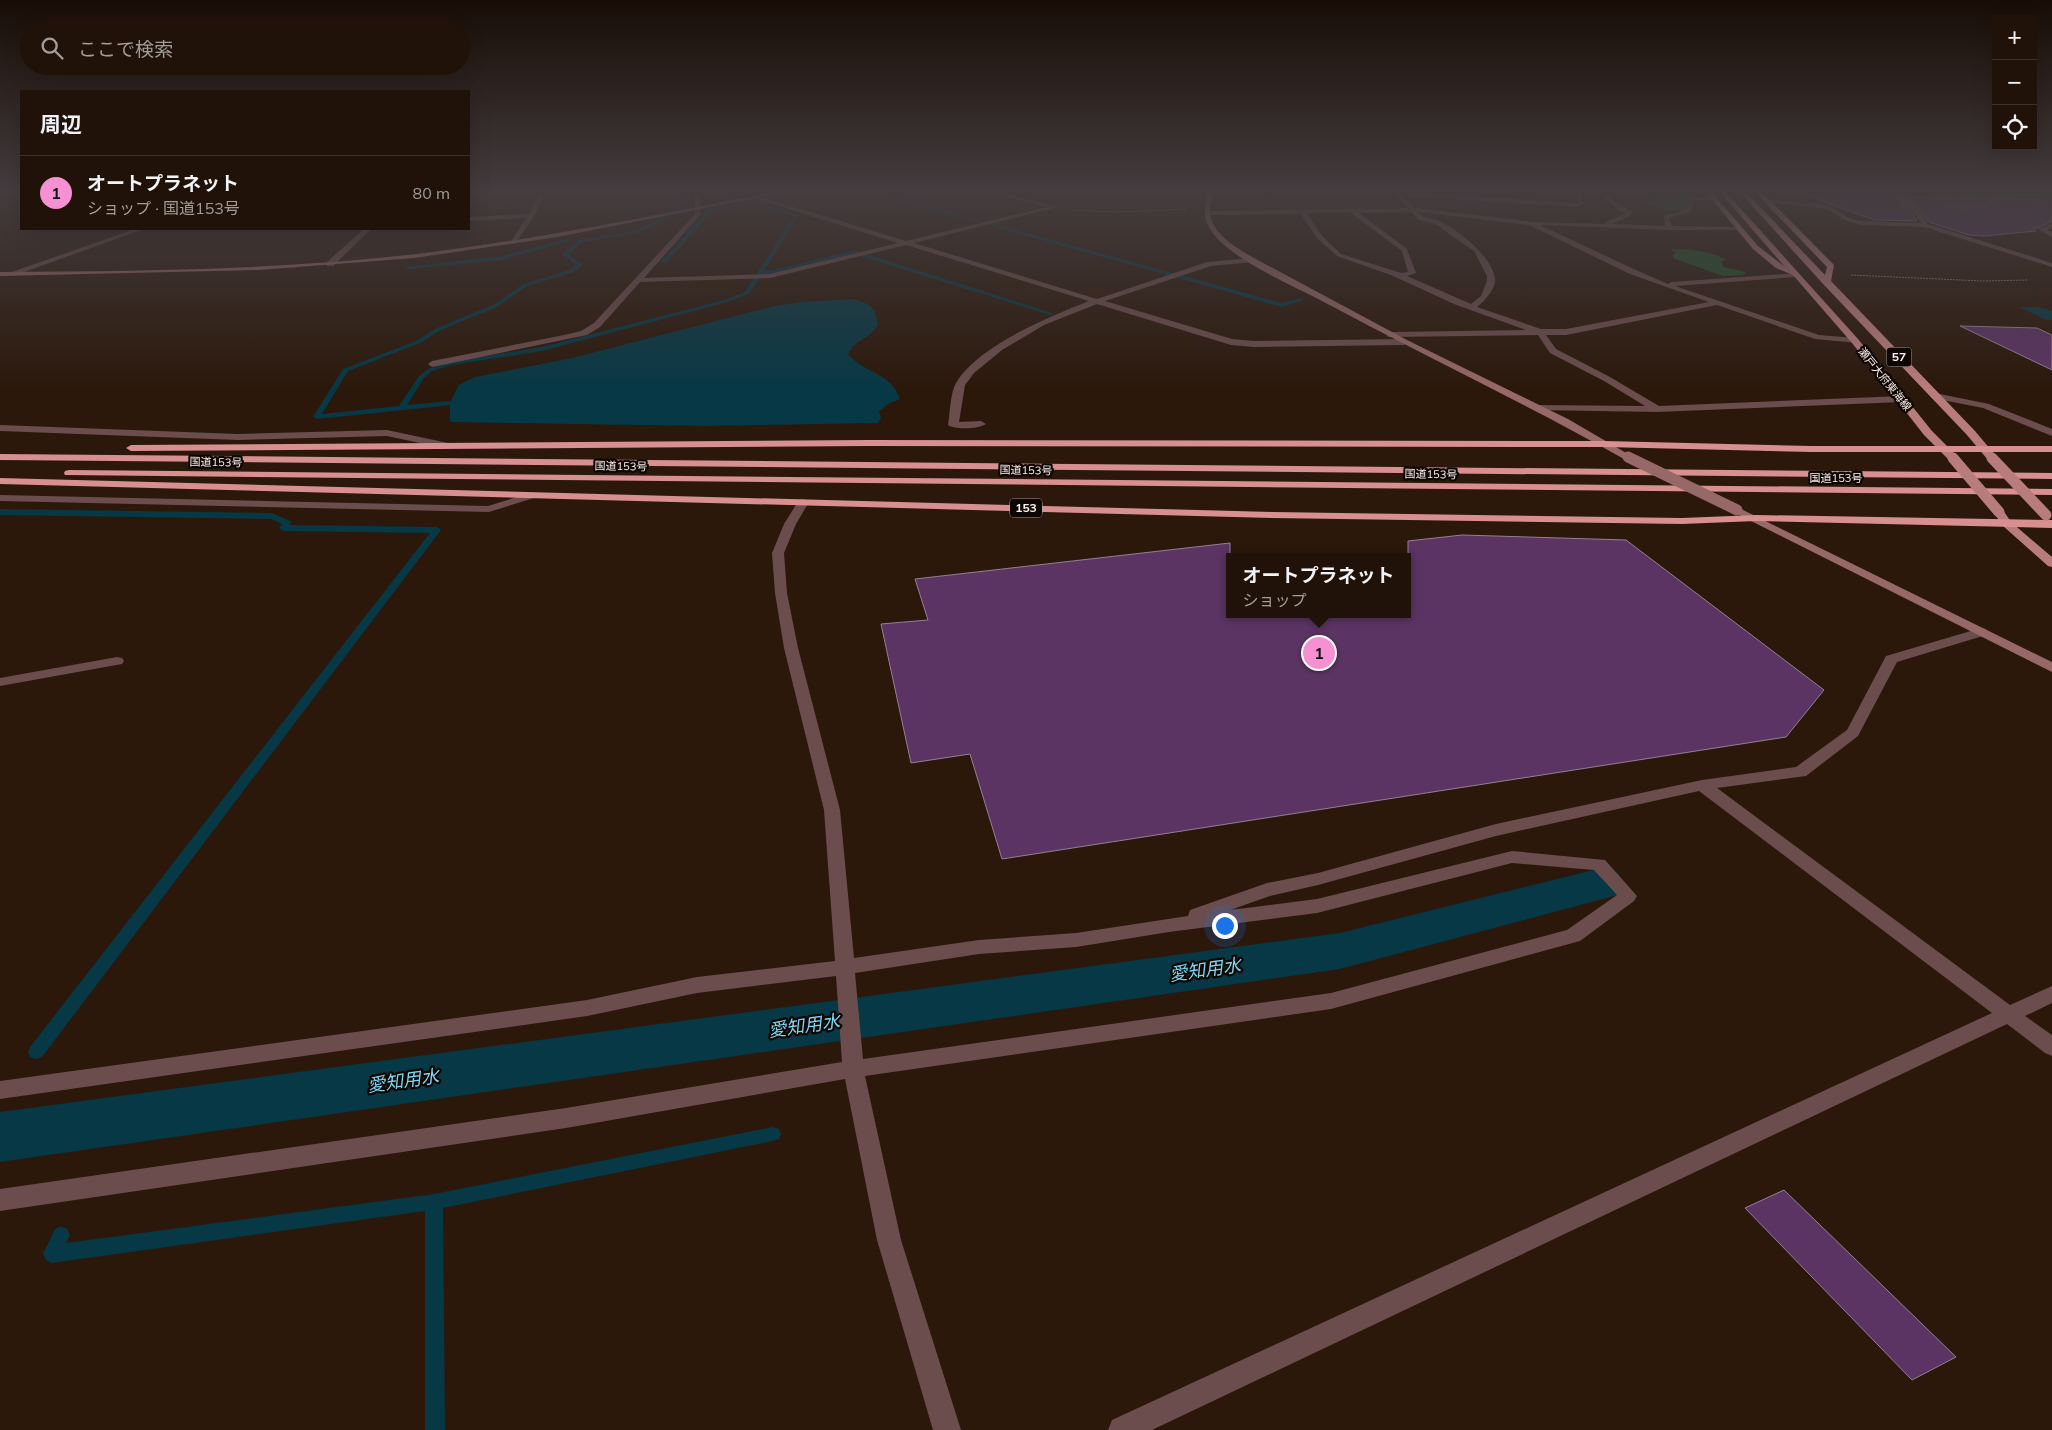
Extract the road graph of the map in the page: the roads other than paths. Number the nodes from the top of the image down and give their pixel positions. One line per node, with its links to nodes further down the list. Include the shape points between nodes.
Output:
1 (60, 257): 21 (street)
2 (338, 257): 18 (street)
3 (407, 257): 18 (street)
4 (659, 257): 25 (street)
5 (849, 257): 25 (street, via 770,276)
6 (949, 257): 28 (street)
7 (1245, 257): 17 (street)
8 (1344, 257): 23 (street)
9 (1407, 257): 23 (street, via 1412,273)
10 (1481, 257): 30 (street, via 1491,281 1484,297)
11 (1600, 257): 27 (street)
12 (1763, 257): 22 (main road, 57)
13 (1781, 257): 22 (main road, 瀬戸大府東海線 / 57)
14 (1805, 257): 26 (main road, 瀬戸大府東海線 / 57)
15 (1820, 257): 26 (main road, via 1830,267)
16 (2025, 257): 19 (street)
17 (1250, 260): 28 (street, via 1210,264); 32 (street)
18 (330, 264): 21 (street, via 192,271)
19 (2052, 265)
20 (0, 274): 21 (street)
21 (10, 274): 24 (street)
22 (1795, 275): 27 (street); 33 (main road, 瀬戸大府東海線 / 57)
23 (1399, 276): 30 (street)
24 (0, 279)
25 (637, 280): 35 (street, via 597,325 584,332)
26 (1827, 283): 36 (main road, 瀬戸大府東海線 / 57)
27 (1665, 285): 29 (street)
28 (1095, 302): 34 (street, via 1237,343); 40 (street, via 1041,323 999,348 971,371 960,385 953,425)
29 (1719, 302): 31 (street, via 1566,332); 33 (street, via 1818,337)
30 (1472, 307): 31 (street)
31 (1540, 332): 32 (street); 39 (street, via 1553,351)
32 (1391, 335): 34 (street)
33 (1855, 341): 37 (main road, 瀬戸大府東海線 / 57)
34 (1404, 342): 38 (street)
35 (432, 364)
36 (1935, 396): 42 (street, via 1986,406); 48 (main road, 瀬戸大府東海線 / 57)
37 (1902, 400): 39 (street); 47 (main road, 瀬戸大府東海線 / 57)
38 (1537, 408): 39 (street); 43 (street)
39 (1657, 409)
40 (981, 424)
41 (0, 428): 44 (street, via 238,437 387,433)
42 (2052, 433)
43 (1605, 444): 44 (highway); 47 (highway); 57 (street, bridge)
44 (448, 446): 45 (highway)
45 (0, 449)
46 (2052, 449): 48 (highway)
47 (1945, 450): 48 (highway); 59 (main road, 瀬戸大府東海線 / 57, bridge)
48 (1989, 454): 58 (main road, 瀬戸大府東海線 / 57, bridge)
49 (0, 457): 51 (highway, 国道153号)
50 (0, 472): 53 (highway, 国道153号 / 153)
51 (2052, 476)
52 (0, 481): 54 (highway, 153)
53 (2052, 492)
54 (534, 496): 55 (street, via 489,508); 56 (highway, 153)
55 (0, 498)
56 (803, 502): 57 (highway, 153, via 1273,515 1682,521); 67 (street, via 778,553 781,593 791,648 832,810)
57 (1756, 518): 59 (highway, 153); 61 (street)
58 (2050, 521): 59 (highway, 153)
59 (2007, 524): 60 (main road, 瀬戸大府東海線 / 57)
60 (2052, 563)
61 (1981, 632): 63 (street); 65 (street, via 1891,659 1853,733 1800,772)
62 (117, 662): 64 (street)
63 (2052, 668)
64 (0, 682)
65 (1702, 785): 66 (street, via 1496,830 1318,880 1267,890); 69 (street)
66 (1169, 924): 67 (street, via 1076,940 979,946); 71 (street, via 1316,906 1512,857 1599,864 1628,896 1573,936 1331,1001)
67 (847, 974): 71 (street); 72 (street, via 697,985 587,1008)
68 (2052, 994): 69 (street)
69 (2008, 1015): 70 (street); 75 (street)
70 (2052, 1048)
71 (854, 1069): 73 (street, via 566,1118); 74 (street, via 890,1240)
72 (0, 1090)
73 (0, 1200)
74 (947, 1430)
75 (1122, 1430)

